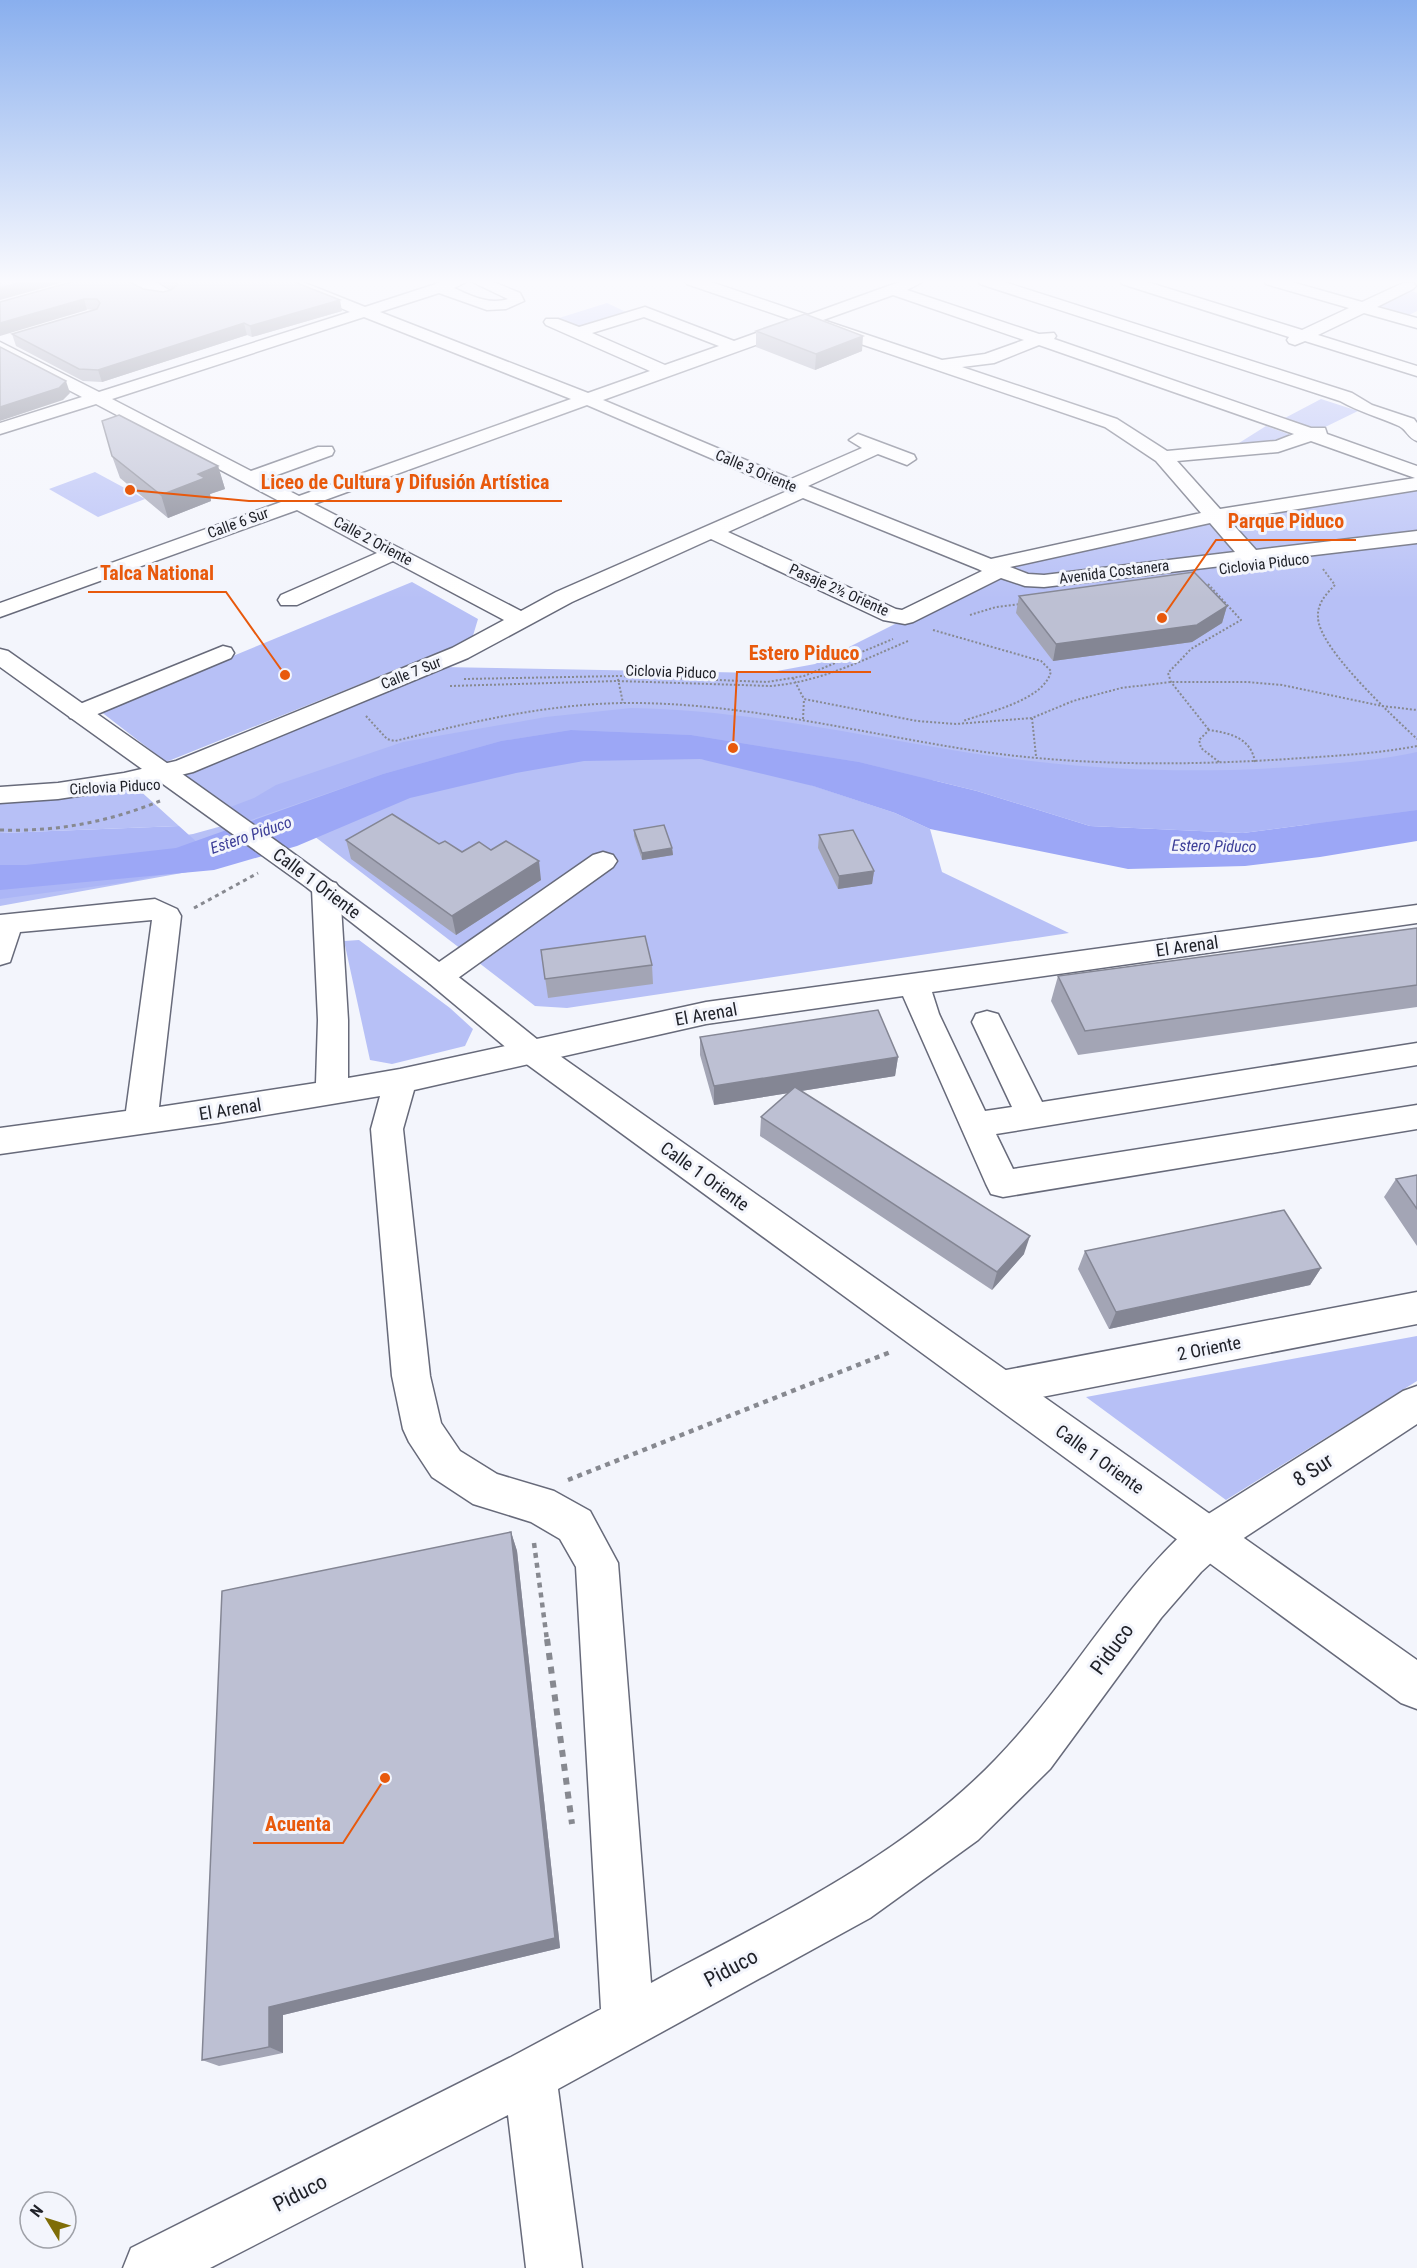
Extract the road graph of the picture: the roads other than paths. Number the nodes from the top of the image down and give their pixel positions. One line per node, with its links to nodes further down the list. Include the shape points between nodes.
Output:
1 (74, 387): 10 (street, Calle 2 Oriente)
2 (131, 387): 10 (street)
3 (555, 387): 11 (street, Calle 3 Oriente)
4 (625, 387): 11 (street, Calle 6 Sur)
5 (1007, 387): 19 (street, via 1111,423)
6 (1179, 387): 9 (street)
7 (1200, 387): 9 (street)
8 (1315, 387): 12 (street)
9 (1191, 391): 15 (street)
10 (96, 398): 14 (street); 22 (street, Calle 2 Oriente)
11 (589, 400): 24 (street, Calle 3 Oriente); 25 (street, Calle 6 Sur)
12 (1366, 408): 13 (street); 15 (street)
13 (1414, 426)
14 (0, 429)
15 (1314, 434): 19 (street, via 1278,446); 21 (street)
16 (853, 439): 17 (street)
17 (877, 448): 20 (street); 24 (street, Calle 7 Sur)
18 (325, 452): 22 (street)
19 (1163, 457): 26 (street)
20 (907, 459)
21 (1417, 473)
22 (252, 477): 25 (street, Calle 2 Oriente)
23 (1417, 484): 26 (street, Pasaje 2½ Oriente)
24 (797, 488): 27 (street, Calle 7 Sur); 31 (street, Calle 3 Oriente)
25 (300, 502): 29 (street, Calle 2 Oriente); 34 (street, Calle 6 Sur)
26 (1217, 517): 30 (street); 31 (street, Pasaje 2½ Oriente, via 1035,554)
27 (712, 532): 31 (street, Pasaje 2½ Oriente, via 904,617); 35 (street, Calle 7 Sur)
28 (1417, 537): 30 (street, Avenida Costanera)
29 (395, 553): 33 (street); 35 (street, Calle 2 Oriente)
30 (1250, 556): 32 (street, Avenida Costanera, via 1211,575)
31 (993, 569): 32 (street, Calle 3 Oriente)
32 (1025, 580)
33 (289, 600)
34 (0, 610)
35 (521, 620): 39 (street, Calle 7 Sur, via 460,653)
36 (223, 653): 38 (street)
37 (0, 656): 38 (street, Calle 1 Oriente)
38 (79, 713): 39 (street, Calle 1 Oriente)
39 (168, 789): 40 (street, Calle 7 Sur); 42 (street, Calle 1 Oriente, via 220,814 275,864)
40 (0, 795)
41 (603, 861): 46 (street)
42 (326, 889): 46 (street, Calle 1 Oriente); 52 (street, via 333,1020)
43 (1417, 914): 47 (street, El Arenal)
44 (4, 924): 45 (street); 55 (street, via 155,908 167,916)
45 (0, 955)
46 (440, 976): 49 (street, Calle 1 Oriente)
47 (914, 984): 49 (street, El Arenal, via 706,1013); 56 (street)
48 (987, 1022): 53 (street)
49 (532, 1052): 51 (street, El Arenal); 60 (street, Calle 1 Oriente)
50 (1417, 1054): 53 (street)
51 (400, 1081): 52 (street, El Arenal); 57 (street)
52 (344, 1090): 55 (street, El Arenal); 57 (street)
53 (1033, 1116): 56 (street)
54 (1417, 1116): 56 (street, via 1003,1184)
55 (141, 1122): 58 (street, El Arenal)
56 (976, 1125)
57 (387, 1129): 64 (street, via 411,1376 423,1429 447,1464 487,1491 540,1505 575,1525 597,1563)
58 (0, 1141)
59 (1417, 1308): 60 (street, 2 Oriente)
60 (1001, 1388): 62 (street, Calle 1 Oriente)
61 (1417, 1403): 62 (street, 8 Sur)
62 (1209, 1537): 63 (street, Calle 1 Oriente); 64 (street, Piduco, via 1157,1588 1023,1766 945,1838 853,1901)
63 (1417, 1687)
64 (628, 2024): 65 (street, Piduco)
65 (530, 2076): 66 (street, Piduco); 67 (street)
66 (151, 2268)
67 (554, 2268)

